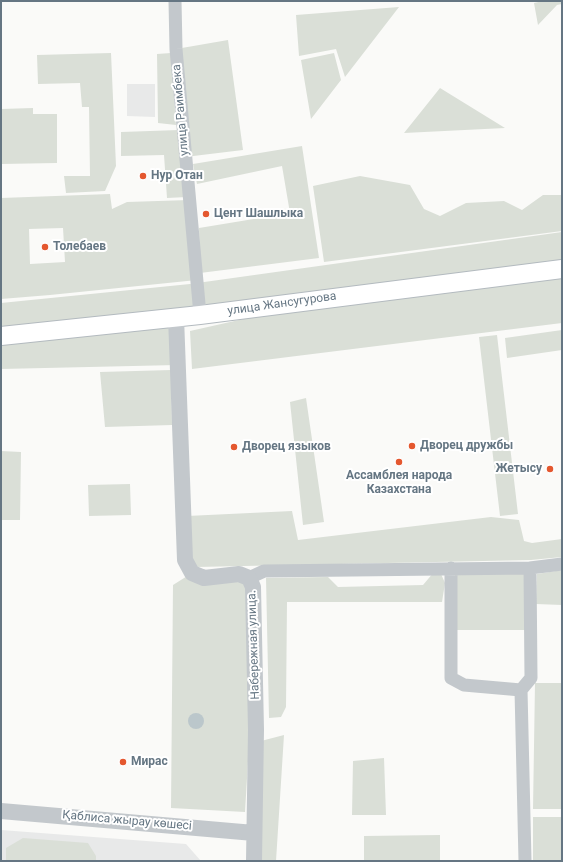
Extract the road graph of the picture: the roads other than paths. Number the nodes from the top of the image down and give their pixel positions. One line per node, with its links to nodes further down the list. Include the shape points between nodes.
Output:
1 (175, 1): 3 (street, улица Раимбека, via 176,49)
2 (562, 269): 3 (main road, улица Жансугурова)
3 (200, 315): 4 (main road, улица Жансугурова)
4 (176, 317): 5 (main road, улица Жансугурова); 9 (street, Набережная улица., via 185,560 192,573 204,578 239,574)
5 (1, 336)
6 (562, 564): 8 (street)
7 (451, 568): 8 (street); 9 (street, via 264,571); 10 (street, via 451,678 464,685)
8 (530, 568): 10 (street, via 531,678)
9 (249, 578): 12 (street, Набережная улица., via 253,587 256,730)
10 (521, 690): 14 (street)
11 (1, 811): 12 (street, Қаблиса жырау көшесі)
12 (254, 833): 13 (street, Набережная улица.)
13 (254, 861)
14 (525, 861)

